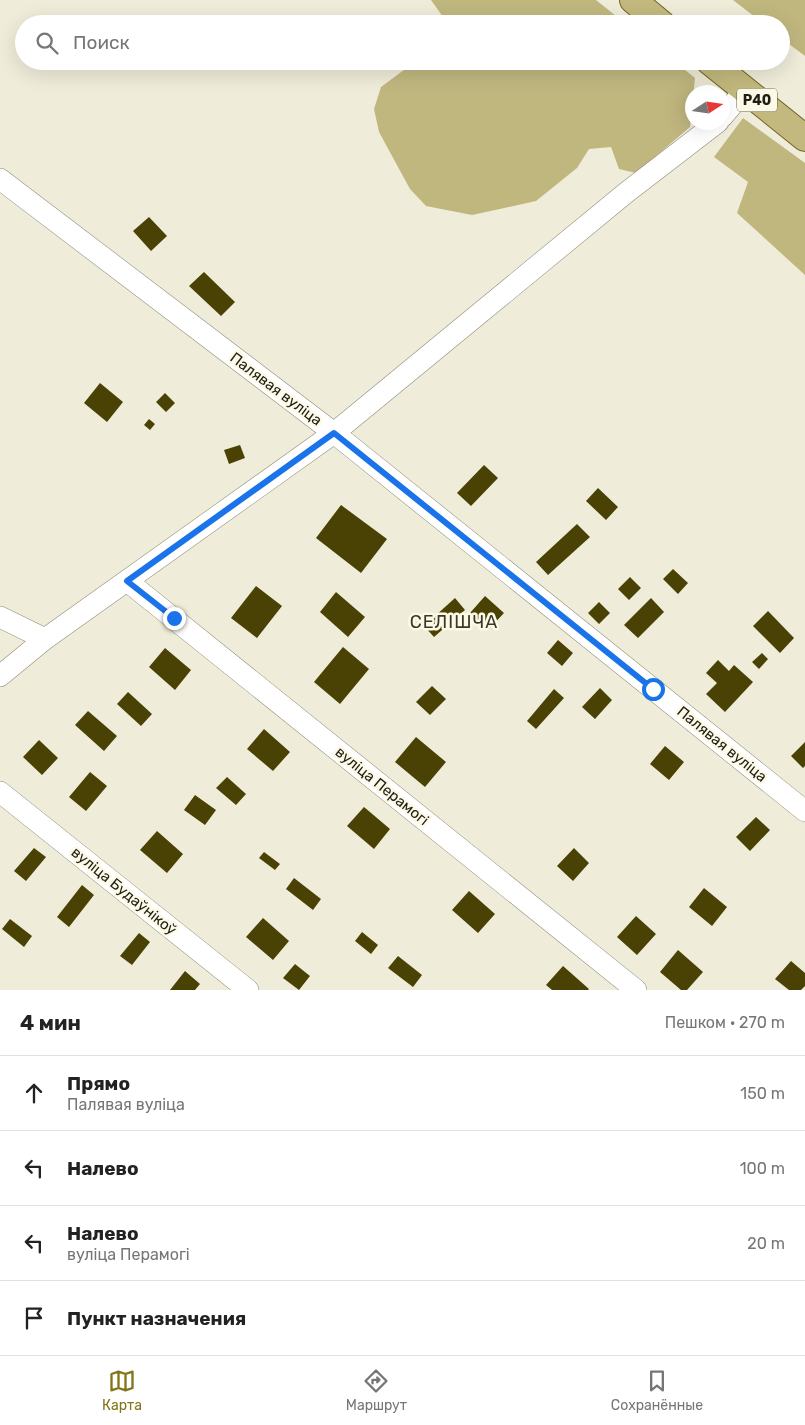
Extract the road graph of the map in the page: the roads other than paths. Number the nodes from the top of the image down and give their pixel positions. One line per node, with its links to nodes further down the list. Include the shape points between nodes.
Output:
1 (633, 0): 2 (main road)
2 (651, 15)
3 (720, 70): 4 (main road, Р40)
4 (745, 90): 5 (street); 7 (main road, Р40)
5 (730, 108)
6 (708, 130): 9 (street, via 627,192)
7 (805, 138)
8 (0, 178): 9 (street, Палявая вуліца)
9 (334, 433): 10 (street); 15 (street, Палявая вуліца)
10 (127, 581): 12 (street); 17 (street, вуліца Перамогі)
11 (0, 617): 12 (street)
12 (45, 639): 13 (street)
13 (0, 676)
14 (0, 792): 16 (street, вуліца Будаўнікоў)
15 (805, 811)
16 (248, 990)
17 (636, 990)

